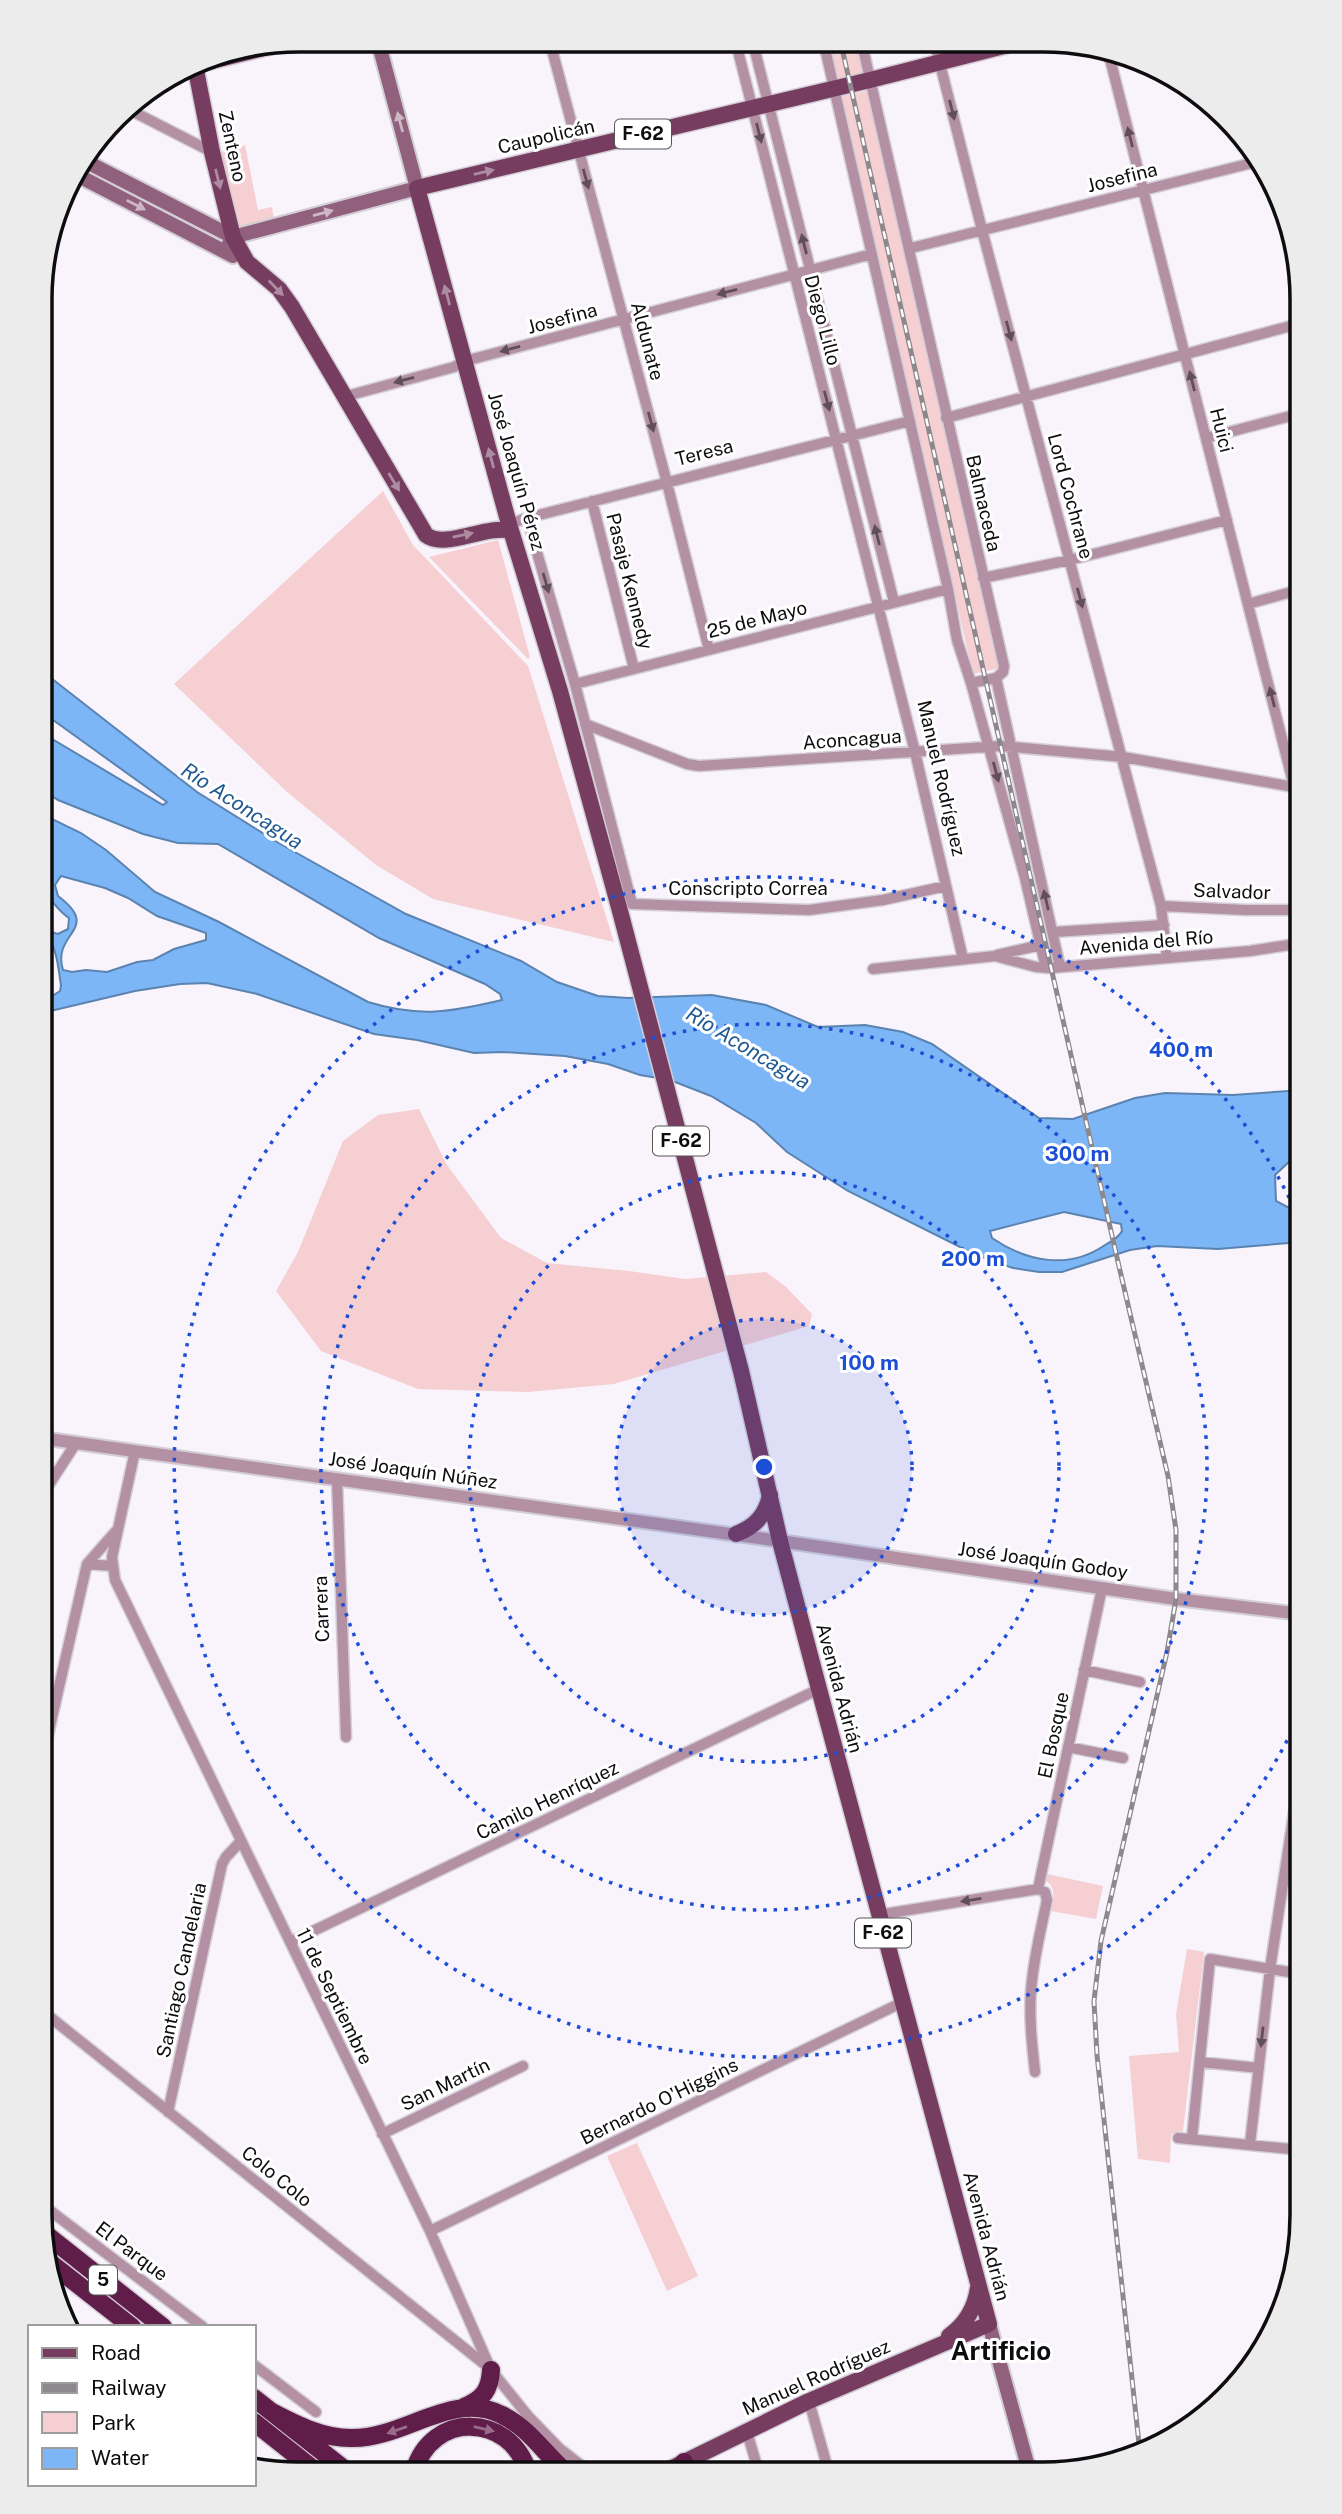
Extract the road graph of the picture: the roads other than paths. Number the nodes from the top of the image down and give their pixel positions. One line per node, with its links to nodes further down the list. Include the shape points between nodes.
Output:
1 (738, 52): 15 (street, Diego Lillo)
2 (755, 52): 14 (street, Diego Lillo)
3 (826, 52): 13 (street)
4 (864, 52): 12 (street, Balmaceda)
5 (937, 52): 9 (street, Lord Cochrane)
6 (979, 52): 9 (main road, Caupolicán / F-62)
7 (381, 53): 22 (main road, José Joaquín Pérez, one-way to 7)
8 (553, 53): 17 (street, Aldunate)
9 (939, 62): 12 (main road, Caupolicán / F-62); 24 (street, Lord Cochrane, one-way to 24)
10 (1111, 63): 23 (street, Huici, one-way to 10)
11 (196, 75): 18 (main road, Zenteno)
12 (870, 80): 13 (main road, Caupolicán / F-62); 26 (street, Balmaceda)
13 (833, 89): 14 (main road, Caupolicán / F-62); 27 (street)
14 (769, 104): 15 (main road, Caupolicán / F-62); 28 (street, Diego Lillo, one-way to 14)
15 (752, 108): 17 (main road, Caupolicán / F-62); 29 (street, Diego Lillo, one-way to 29)
16 (137, 114): 18 (street)
17 (579, 150): 22 (main road, Caupolicán / F-62, one-way to 17); 30 (street, Aldunate, one-way to 30)
18 (212, 152): 25 (main road, Zenteno, one-way to 25)
19 (1249, 164): 23 (street, Josefina)
20 (92, 165): 25 (main road)
21 (85, 178): 25 (main road, one-way to 25)
22 (417, 188): 25 (main road, Caupolicán, one-way to 22); 33 (main road, José Joaquín Pérez / F-62, one-way to 22)
23 (1143, 190): 24 (street, Josefina); 32 (street, Huici)
24 (982, 230): 26 (street, Josefina); 34 (street, Lord Cochrane, one-way to 34)
25 (229, 244): 35 (main road, Zenteno, one-way to 35, via 279,289)
26 (911, 248): 37 (street, Balmaceda)
27 (872, 254): 28 (street, Josefina); 38 (street)
28 (810, 270): 29 (street, Josefina); 39 (street, Diego Lillo)
29 (793, 274): 30 (street, Josefina, one-way to 30); 41 (street, Diego Lillo, one-way to 41)
30 (624, 319): 33 (street, Josefina, one-way to 33); 42 (street, Aldunate, one-way to 42)
31 (1290, 326): 32 (street)
32 (1185, 353): 34 (street); 40 (street, Huici, one-way to 32)
33 (465, 361): 35 (street, Josefina, one-way to 35); 46 (main road, José Joaquín Pérez / F-62, one-way to 33, via 501,495)
34 (1027, 396): 37 (street); 47 (street, Lord Cochrane)
35 (343, 397): 46 (main road, Teresa, one-way to 46, via 426,535 441,540)
36 (1290, 416): 40 (street)
37 (946, 418): 48 (street, Balmaceda)
38 (909, 421): 39 (street, Teresa); 49 (street)
39 (852, 436): 41 (street, Teresa); 51 (street, Diego Lillo, one-way to 39)
40 (1206, 438): 45 (street, Huici)
41 (837, 440): 42 (street, Teresa); 53 (street, Diego Lillo)
42 (667, 483): 43 (street, Teresa); 54 (street, Aldunate)
43 (592, 501): 44 (street, Teresa); 55 (street, Pasaje Kennedy)
44 (527, 518): 46 (street, Teresa); 58 (street, José Joaquín Pérez, one-way to 58)
45 (1227, 520): 47 (street); 52 (street, Huici)
46 (505, 528): 69 (main road, José Joaquín Pérez / F-62)
47 (1070, 560): 48 (street); 63 (street, Lord Cochrane, one-way to 63)
48 (983, 578): 56 (street, Balmaceda, via 1004,666)
49 (948, 589): 51 (street, 25 de Mayo); 57 (street)
50 (1290, 592): 52 (street)
51 (894, 601): 53 (street, 25 de Mayo)
52 (1248, 604): 64 (street, Huici, one-way to 52)
53 (878, 607): 54 (street, 25 de Mayo); 62 (street, Manuel Rodríguez)
54 (709, 650): 55 (street, 25 de Mayo)
55 (634, 669): 58 (street, 25 de Mayo)
56 (996, 678): 57 (street); 61 (street, Balmaceda)
57 (971, 683): 60 (street)
58 (575, 684): 59 (street, José Joaquín Pérez)
59 (585, 724): 62 (street, Aconcagua, via 699,766); 69 (street, José Joaquín Pérez)
60 (989, 747): 61 (street, Aconcagua); 62 (street, Aconcagua); 73 (street, one-way to 73)
61 (1010, 747): 63 (street, Aconcagua); 72 (street, Balmaceda, one-way to 61)
62 (915, 752): 67 (street, Manuel Rodríguez)
63 (1123, 757): 66 (street, Aconcagua); 68 (street, Lord Cochrane)
64 (1289, 763): 65 (street, Huici)
65 (1290, 768)
66 (1290, 786)
67 (946, 886): 69 (street, Conscripto Correa, via 809,909); 77 (street, Manuel Rodríguez)
68 (1161, 906): 70 (street, Salvador); 71 (street, Lord Cochrane)
69 (626, 907): 86 (main road, Avenida Adrián / F-62)
70 (1290, 910)
71 (1164, 925): 72 (street); 76 (street, Lord Cochrane)
72 (1054, 932): 78 (street, Balmaceda)
73 (1041, 945): 75 (street, Avenida del Río); 79 (street)
74 (1290, 945): 76 (street, Avenida del Río)
75 (995, 956): 77 (street, Avenida del Río); 79 (street, Avenida del Río)
76 (1167, 958): 78 (street, Avenida del Río)
77 (963, 959): 80 (street, Avenida del Río)
78 (1060, 967): 79 (street, Avenida del Río)
79 (1046, 968)
80 (873, 969)
81 (52, 1440): 82 (street, José Joaquín Núñez)
82 (76, 1443): 83 (street, José Joaquín Núñez); 85 (street)
83 (135, 1451): 84 (street, José Joaquín Núñez); 87 (street, 11 de Septiembre)
84 (337, 1479): 88 (street, José Joaquín Núñez); 98 (street, Carrera)
85 (52, 1480)
86 (770, 1495): 88 (main road, via 757,1522); 89 (main road, Avenida Adrián / F-62)
87 (117, 1530): 90 (street); 91 (street, 11 de Septiembre)
88 (736, 1534): 89 (street, José Joaquín Núñez)
89 (780, 1541): 92 (street, José Joaquín Godoy); 96 (main road, Avenida Adrián / F-62)
90 (87, 1564): 91 (street); 97 (street)
91 (112, 1566): 102 (street, 11 de Septiembre)
92 (1102, 1588): 93 (street, José Joaquín Godoy); 94 (street, El Bosque)
93 (1290, 1613)
94 (1084, 1670): 95 (street); 99 (street, El Bosque)
95 (1140, 1682)
96 (819, 1689): 104 (main road, Avenida Adrián / F-62); 105 (street, Camilo Henríquez)
97 (52, 1716)
98 (346, 1737)
99 (1068, 1747): 100 (street); 103 (street, El Bosque)
100 (1122, 1758)
101 (1290, 1838): 106 (street)
102 (240, 1842): 105 (street, 11 de Septiembre); 114 (street, Santiago Candelaria, via 222,1864)
103 (1038, 1889): 104 (street, one-way to 104); 113 (street, El Bosque, via 1048,1897 1031,1992)
104 (878, 1915): 108 (main road, Avenida Adrián / F-62)
105 (290, 1942): 115 (street, 11 de Septiembre)
106 (1270, 1969): 107 (street); 110 (street, via 1210,1959); 112 (street, one-way to 112)
107 (1290, 1972)
108 (903, 2001): 121 (street, Bernardo O'Higgins); 124 (main road, Avenida Adrián / F-62)
109 (52, 2019): 114 (street, Colo Colo)
110 (1199, 2062): 112 (street); 117 (street)
111 (523, 2066): 115 (street, San Martín)
112 (1259, 2068): 118 (street)
113 (1035, 2072)
114 (169, 2112): 131 (street, Colo Colo)
115 (382, 2134): 121 (street, 11 de Septiembre)
116 (1178, 2138): 117 (street)
117 (1192, 2138): 118 (street)
118 (1250, 2144): 119 (street)
119 (1290, 2149)
120 (52, 2212): 128 (street, El Parque)
121 (430, 2231): 131 (street, 11 de Septiembre)
122 (54, 2241): 127 (highway, 5)
123 (59, 2270): 126 (highway, 5)
124 (977, 2278): 125 (main road, Avenida Adrián / F-62); 129 (main road, via 975,2304 967,2319)
125 (989, 2324): 129 (main road, Manuel Rodríguez); 148 (main road, Avenida Adrián)
126 (129, 2325)
127 (160, 2325)
128 (200, 2325)
129 (934, 2348): 133 (main road, Manuel Rodríguez)
130 (256, 2367): 136 (street)
131 (491, 2370): 134 (highway, via 484,2396); 144 (street, 11 de Septiembre, via 528,2416)
132 (256, 2400): 135 (highway)
133 (809, 2401): 138 (main road, Manuel Rodríguez); 147 (street)
134 (461, 2408): 135 (highway, one-way to 135, via 386,2434 354,2438 319,2433); 143 (highway, via 484,2408 509,2418)
135 (272, 2412): 140 (highway)
136 (316, 2412)
137 (256, 2424): 139 (highway)
138 (747, 2431): 145 (main road, Manuel Rodríguez); 146 (street)
139 (304, 2462)
140 (335, 2462)
141 (418, 2462): 142 (highway, one-way to 142, via 434,2439 475,2426 510,2441)
142 (524, 2462)
143 (555, 2462)
144 (577, 2462)
145 (690, 2462)
146 (756, 2462)
147 (826, 2462)
148 (1027, 2462)

